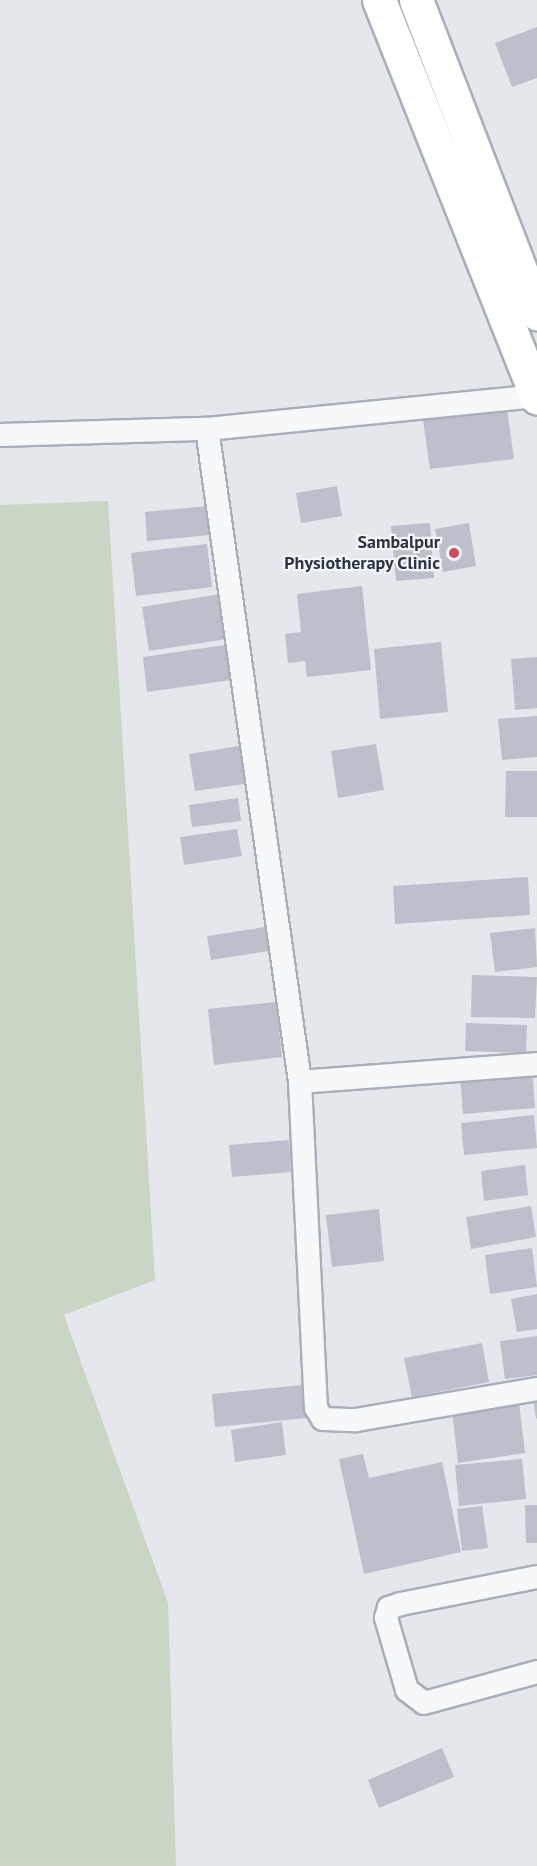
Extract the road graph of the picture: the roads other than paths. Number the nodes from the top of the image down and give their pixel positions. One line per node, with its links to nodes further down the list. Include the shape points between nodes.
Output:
1 (378, 0): 4 (main road)
2 (416, 0): 3 (main road)
3 (536, 307)
4 (537, 397): 5 (street)
5 (207, 429): 6 (street); 8 (street)
6 (0, 435)
7 (537, 1064): 8 (street)
8 (300, 1082): 9 (street, via 316,1408 323,1419 356,1420)
9 (537, 1389)
10 (537, 1577): 11 (street, via 401,1604 389,1608 386,1618 407,1690 424,1703)
11 (537, 1672)

